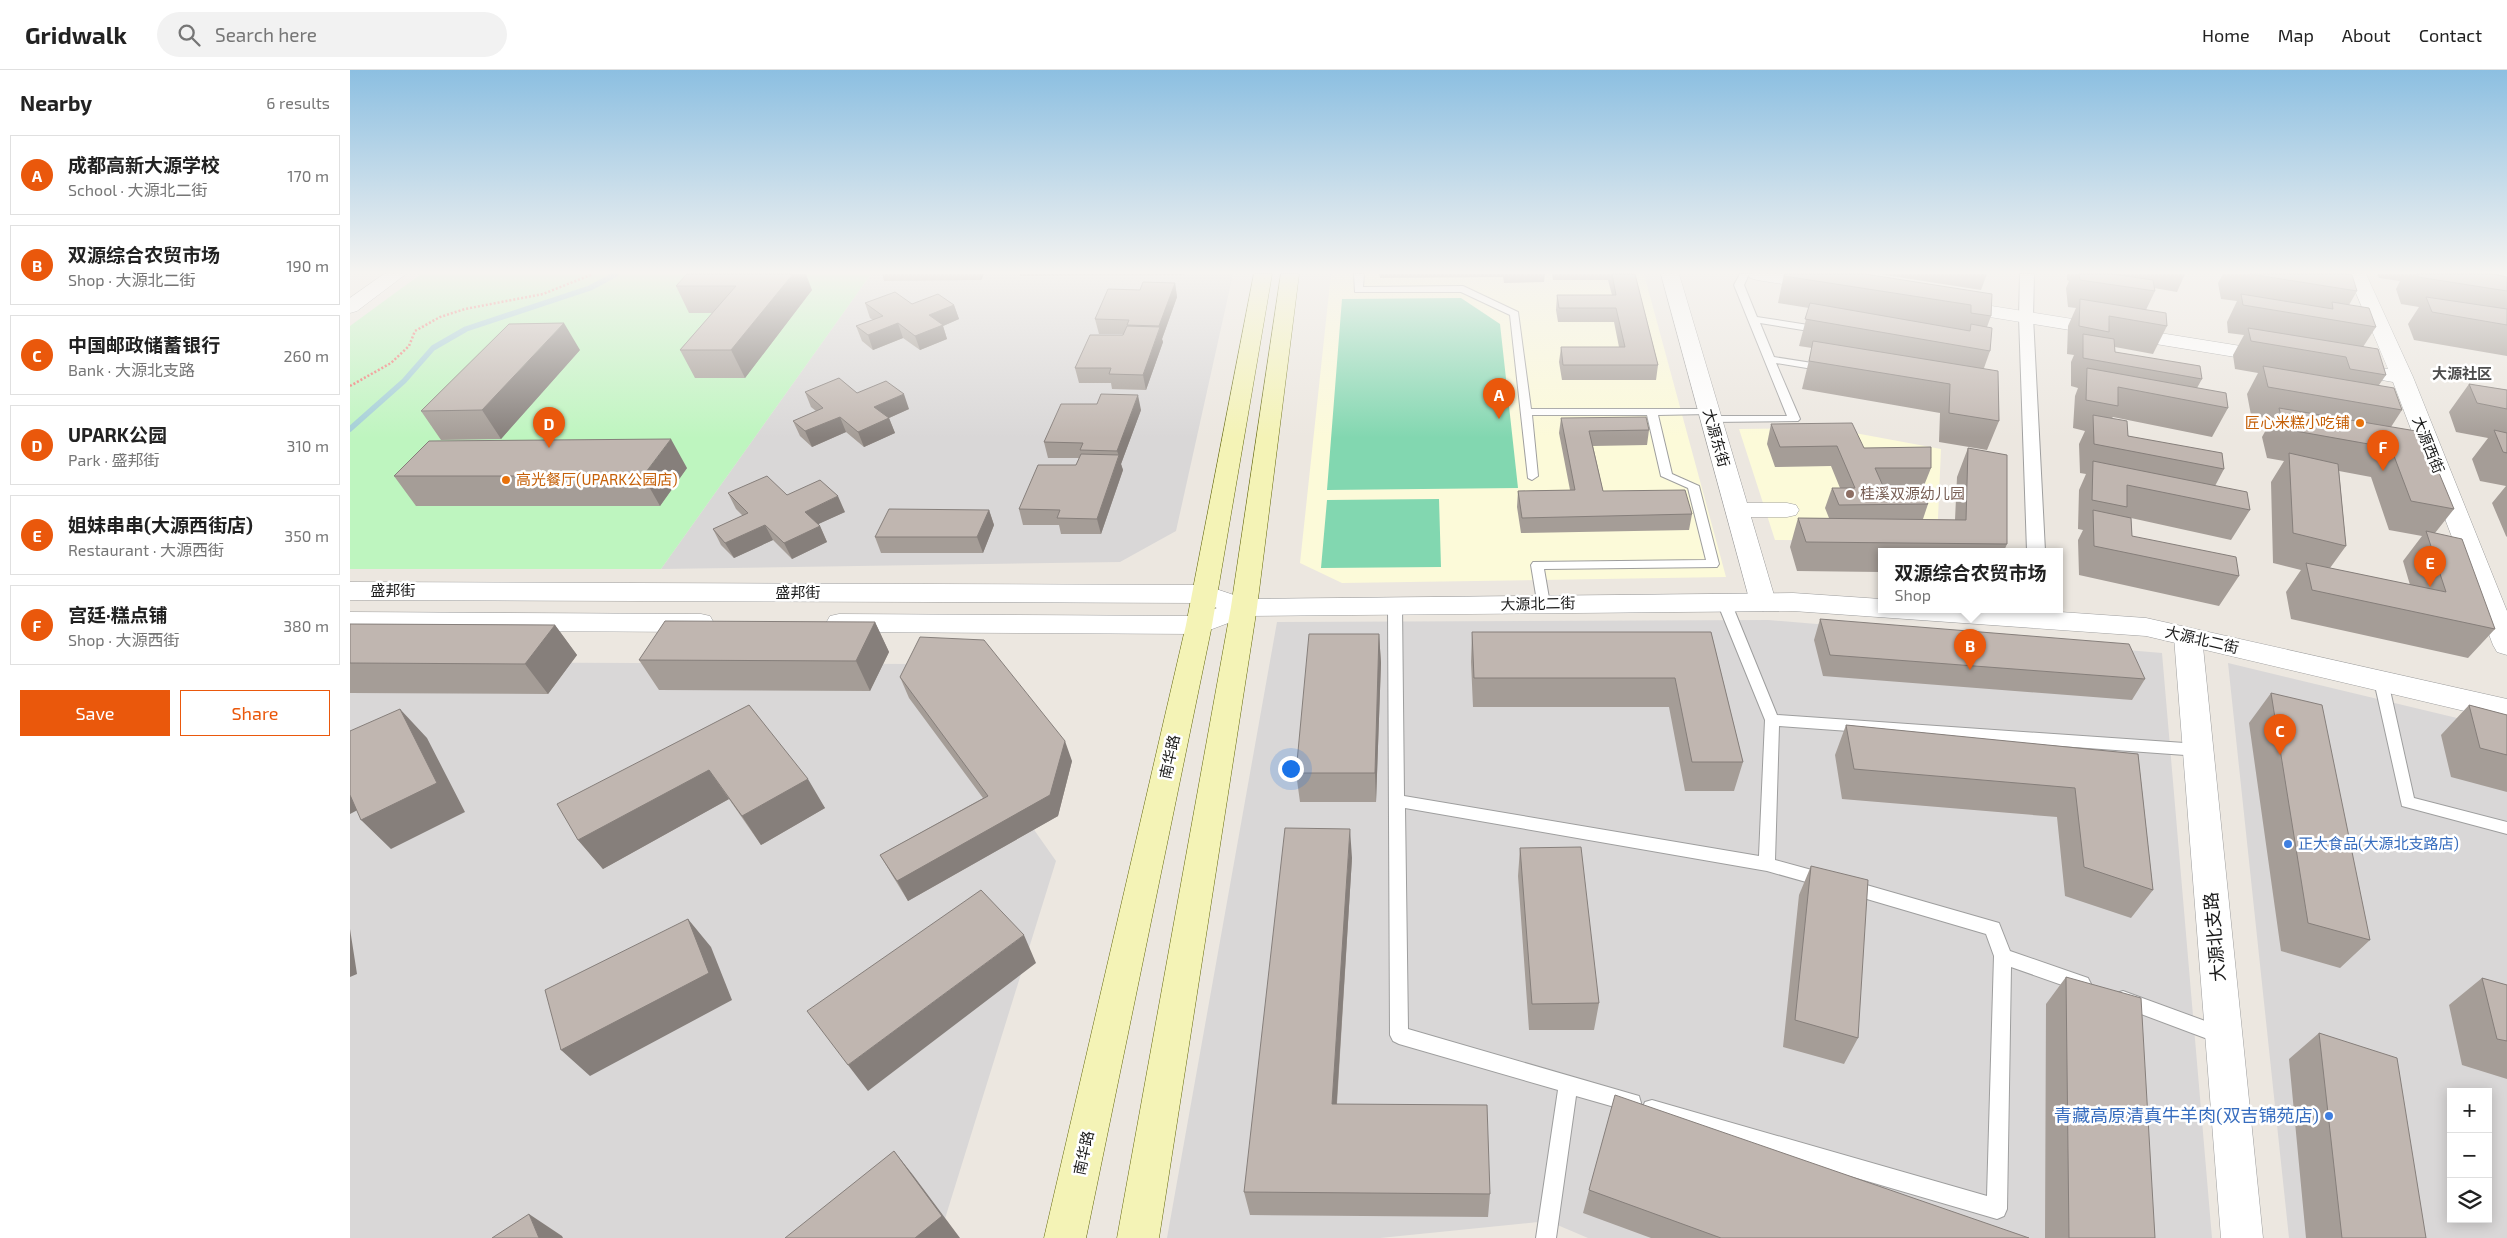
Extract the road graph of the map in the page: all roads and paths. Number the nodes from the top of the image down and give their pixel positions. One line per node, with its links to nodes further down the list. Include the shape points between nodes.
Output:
1 (419, 329): 17 (path, via 415,331 410,346 391,363)
2 (1253, 329): 26 (main road, 南华路)
3 (1282, 329): 31 (main road)
4 (1517, 329): 19 (lane)
5 (1685, 329): 20 (street, 大源东街)
6 (1757, 329): 12 (lane)
7 (1815, 329): 11 (lane)
8 (2026, 329): 24 (street)
9 (2093, 329): 13 (street)
10 (2381, 329): 16 (street, 大源西街)
11 (1831, 331)
12 (1769, 359): 15 (lane); 20 (lane, via 1794,419)
13 (2293, 360)
14 (2332, 366): 16 (street)
15 (1835, 370)
16 (2402, 377): 40 (street, 大源西街)
17 (350, 386)
18 (1652, 411): 19 (lane); 20 (lane); 29 (lane, via 1667,476 1693,486 1713,564 1537,565)
19 (1526, 412): 21 (lane)
20 (1709, 415): 22 (street, 大源东街)
21 (1532, 476)
22 (1736, 510): 23 (street); 28 (street, 大源东街)
23 (1787, 510)
24 (2036, 548)
25 (350, 591): 26 (street, 盛邦街)
26 (1204, 594): 31 (street, 盛邦街); 38 (main road, 南华路)
27 (1724, 602): 28 (street, 大源北二街); 29 (street, 大源北二街); 43 (lane)
28 (1762, 602): 32 (street, 大源北二街)
29 (1543, 604): 30 (street, 大源北二街)
30 (1395, 606): 31 (street, 大源北二街); 45 (lane)
31 (1244, 607): 38 (street, 大源北二街); 52 (main road)
32 (1878, 608)
33 (2009, 613): 34 (street, 大源北二街)
34 (2038, 614): 39 (street, 大源北二街, via 2146,627)
35 (350, 621): 36 (street, 盛邦街)
36 (729, 623)
37 (819, 623): 38 (street, 盛邦街)
38 (1198, 625): 51 (main road, 南华路)
39 (2188, 636): 41 (street, 大源北二街); 44 (street, 大源北支路)
40 (2507, 645)
41 (2381, 681): 42 (street, 大源北二街); 46 (lane, via 2407,802)
42 (2507, 710)
43 (1772, 720): 44 (lane); 47 (lane)
44 (2198, 750): 49 (street, 大源北支路)
45 (1397, 801): 47 (lane); 50 (lane, via 1399,1035)
46 (2507, 828)
47 (1768, 864): 48 (lane, via 1993,928)
48 (2003, 956): 49 (lane); 50 (lane, via 1997,1209)
49 (2224, 1036): 54 (street, 大源北支路)
50 (1568, 1084): 53 (lane)
51 (1065, 1238)
52 (1138, 1238)
53 (1546, 1238)
54 (2242, 1238)

